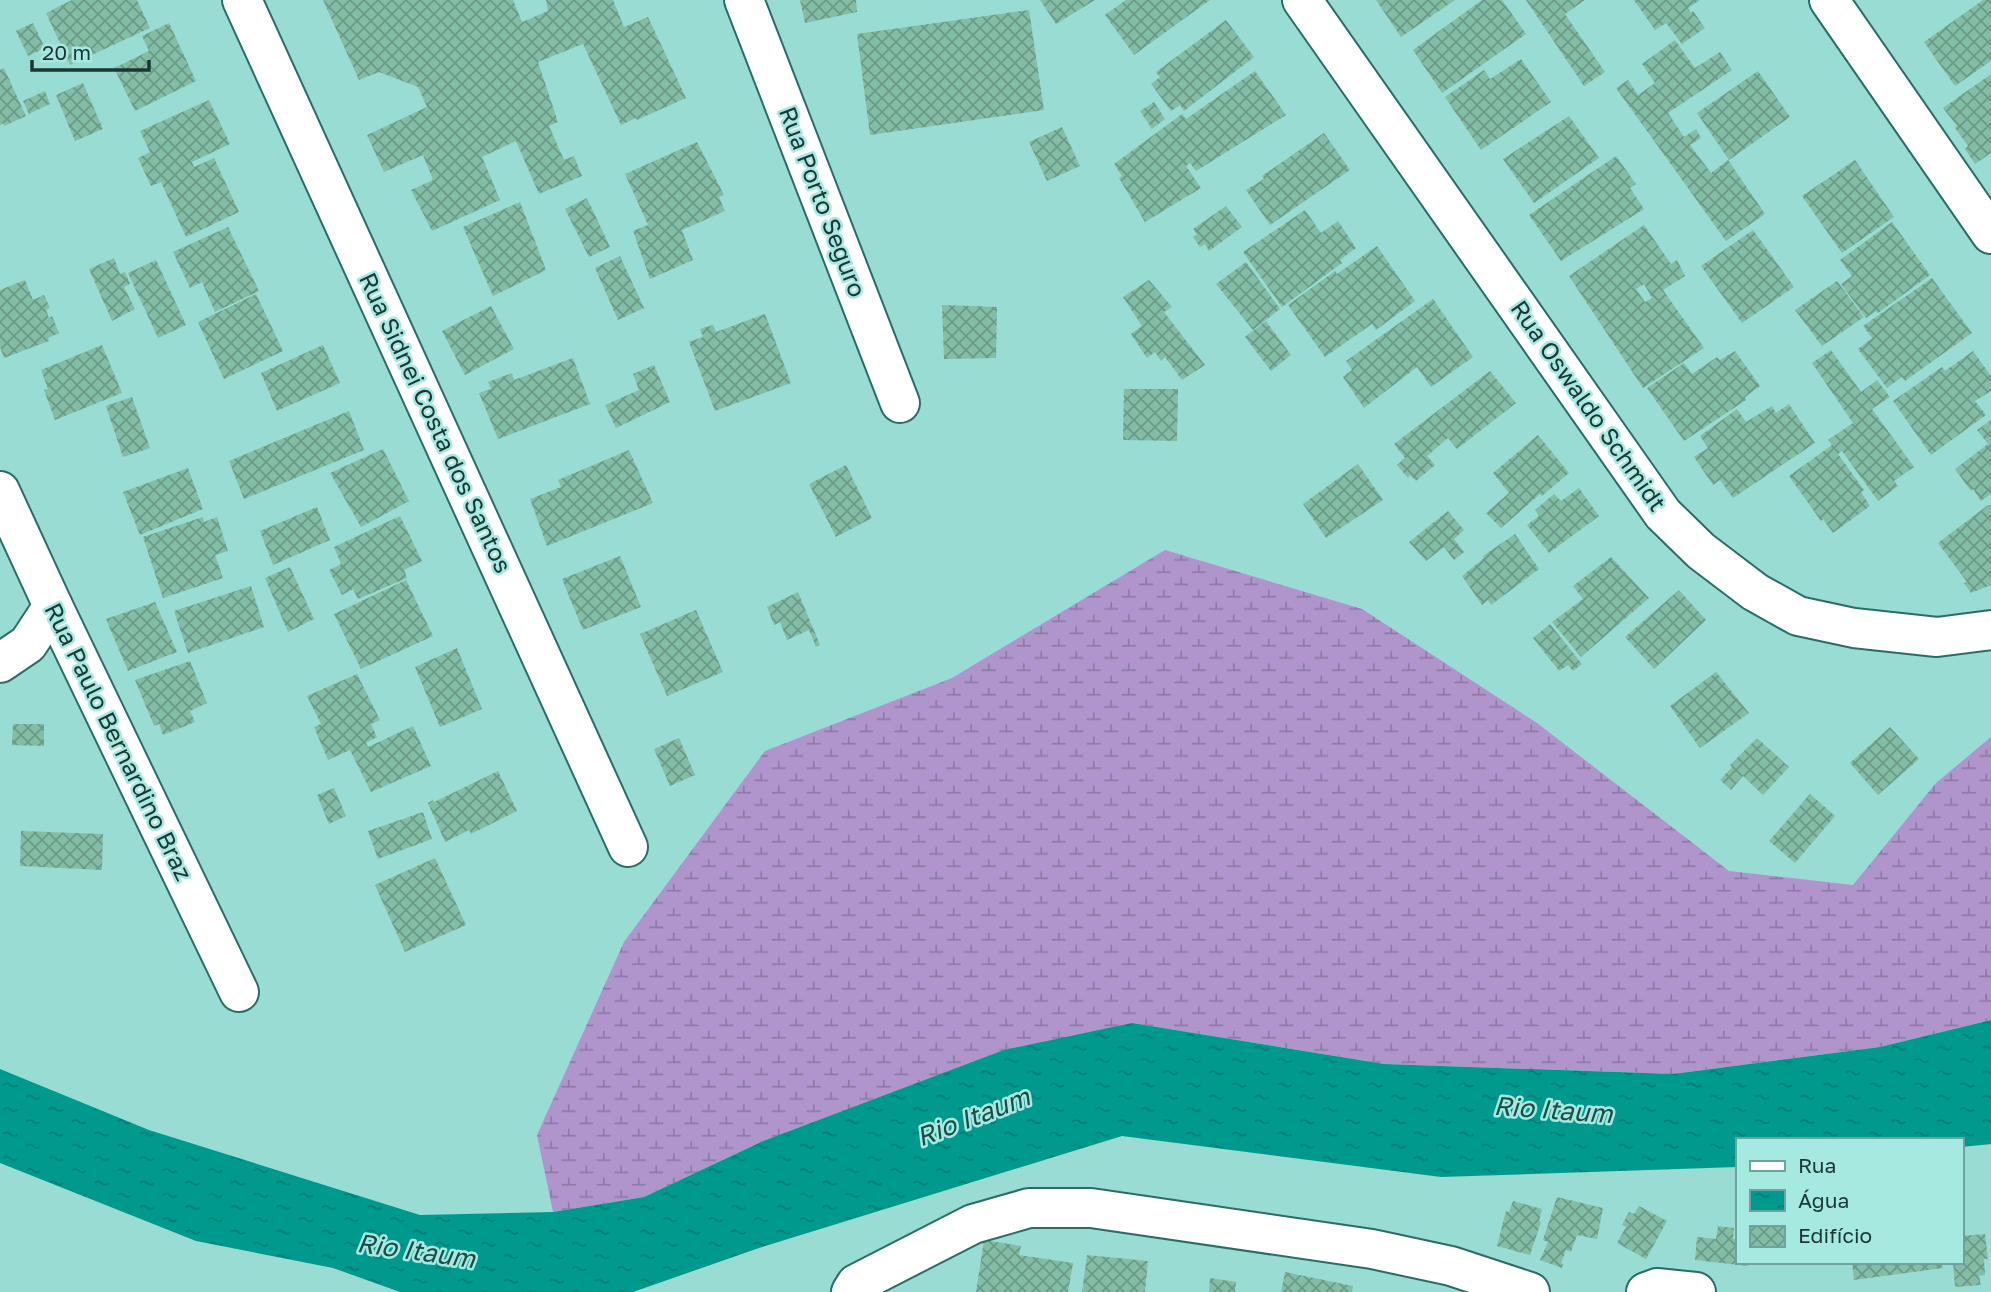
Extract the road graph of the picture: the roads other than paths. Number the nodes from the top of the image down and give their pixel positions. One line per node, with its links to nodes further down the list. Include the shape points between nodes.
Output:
1 (242, 0): 11 (street, Rua Sidnei Costa dos Santos)
2 (744, 0): 6 (street, Rua Porto Seguro)
3 (1302, 0): 9 (street, Rua Oswaldo Schmidt, via 1663,514 1701,551 1755,593 1798,616 1937,637)
4 (1829, 0): 5 (street)
5 (1991, 234)
6 (900, 403)
7 (0, 491): 8 (street, Rua Paulo Bernardino Braz)
8 (53, 606): 10 (street, via 28,644); 12 (street, Rua Paulo Bernardino Braz)
9 (1991, 631)
10 (0, 663)
11 (628, 847)
12 (239, 992)
13 (851, 1292): 14 (street, via 856,1284 973,1224 1029,1208 1091,1208 1372,1249 1451,1266)
14 (1530, 1292)
15 (1646, 1292): 16 (street, via 1657,1288)
16 (1696, 1292)

